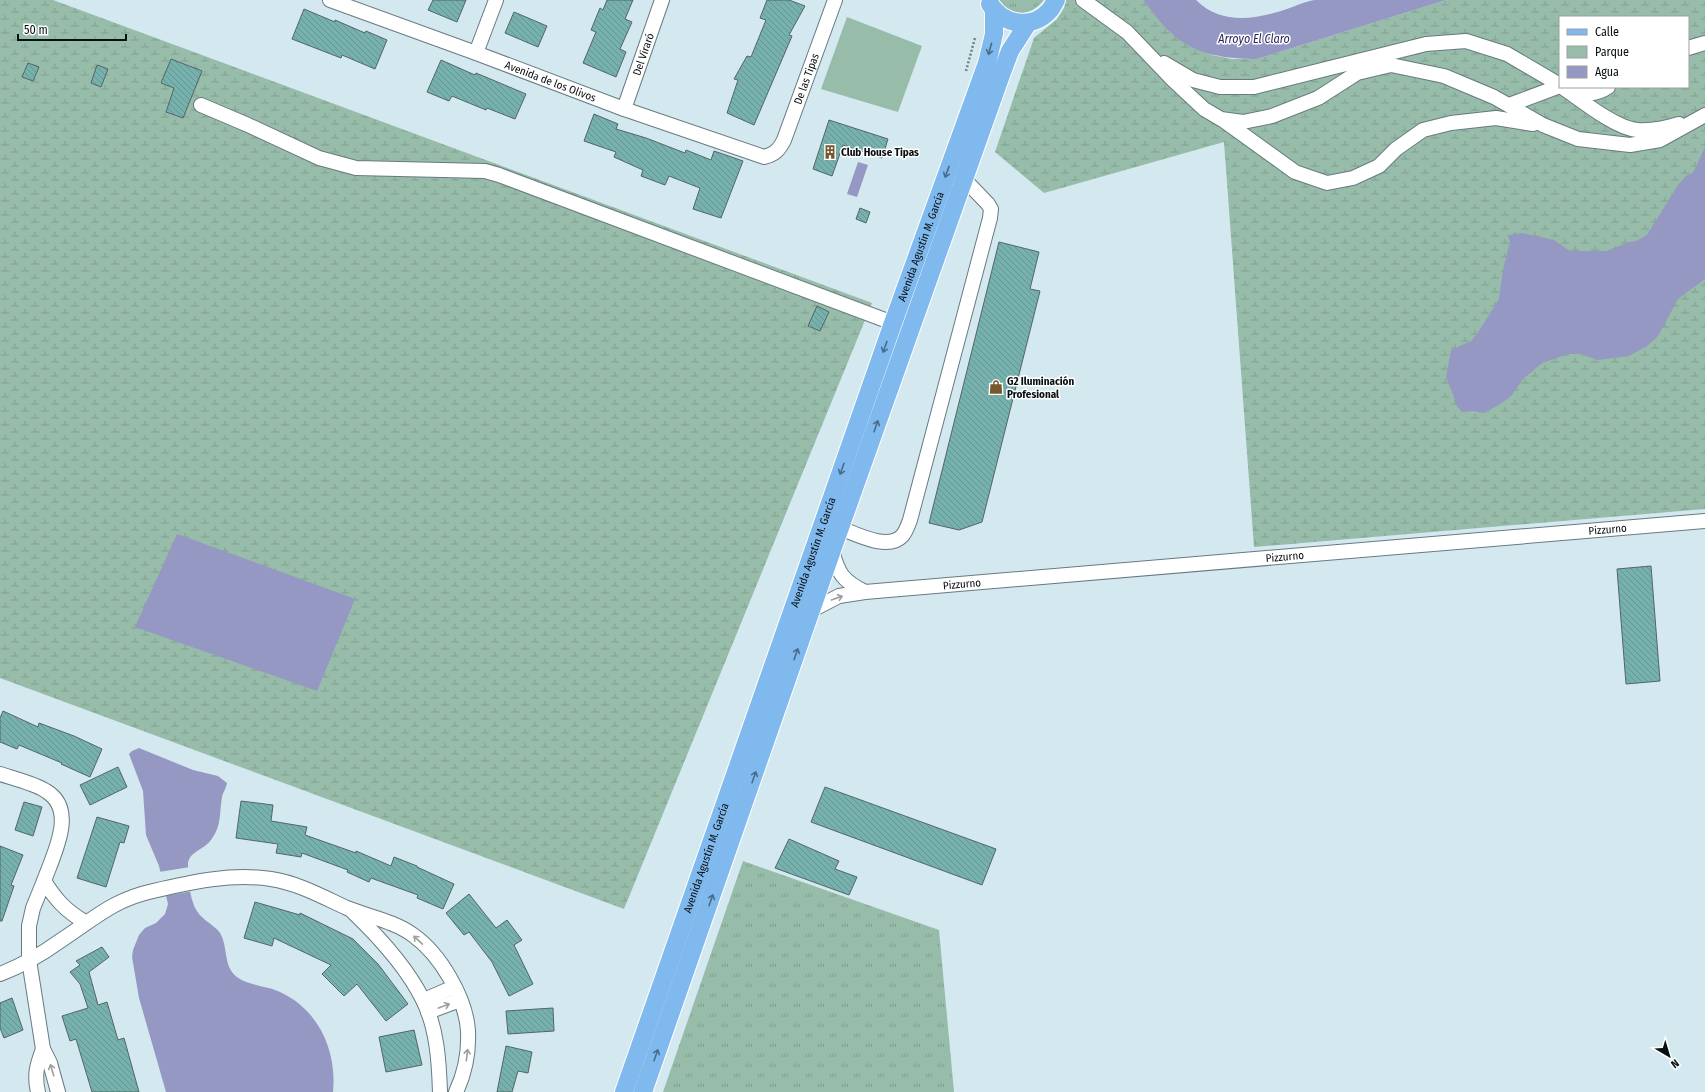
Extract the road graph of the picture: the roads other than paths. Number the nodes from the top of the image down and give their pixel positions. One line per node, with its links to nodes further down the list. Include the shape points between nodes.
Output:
1 (330, 0): 11 (street, Avenida de los Olivos)
2 (496, 0): 11 (street)
3 (662, 0): 20 (street, Del Viraró)
4 (835, 0): 24 (street, De las Tipas, via 784,140)
5 (1056, 0): 8 (main road, via 1040,19)
6 (1083, 0): 12 (street, via 1127,32)
7 (990, 3): 8 (main road, via 1004,18); 26 (main road, Avenida Agustín M. García, one-way to 26, via 994,34 987,63)
8 (1028, 23): 25 (main road, Avenida Agustín M. García, via 1010,51 1000,75)
9 (1705, 43): 10 (street)
10 (1689, 48)
11 (476, 53): 20 (street, Avenida de los Olivos)
12 (1148, 54): 13 (street, via 1192,80 1220,87 1254,87 1426,44 1466,41 1507,54); 22 (street, via 1204,108)
13 (1559, 84)
14 (1559, 87): 19 (street)
15 (1565, 88): 21 (street, via 1616,123 1636,130 1666,128)
16 (1568, 88): 17 (street, via 1582,93 1599,93)
17 (1606, 88)
18 (201, 105): 26 (street, via 336,164 356,168 484,172 499,175)
19 (1509, 105): 22 (street, via 1444,76 1391,66 1357,73 1318,98 1272,116 1243,122); 23 (street)
20 (624, 109): 24 (street, Avenida de los Olivos, via 755,155)
21 (1704, 116): 23 (street, via 1660,140 1630,145 1578,139)
22 (1221, 119): 23 (street, via 1295,172 1327,183 1353,178 1379,166 1396,149 1423,130 1451,123 1496,118)
23 (1543, 125)
24 (773, 155)
25 (964, 179): 28 (main road, Avenida Agustín M. García, one-way to 25); 28 (street, via 988,204 991,209 990,218 910,520 902,537 894,541 874,540)
26 (893, 323): 45 (main road, Avenida Agustín M. García, one-way to 45)
27 (1705, 521): 30 (street, Pizzurno)
28 (840, 528): 29 (main road, Avenida Agustín M. García)
29 (832, 550): 30 (street, via 842,576 848,583); 31 (main road, Avenida Agustín M. García)
30 (865, 592): 31 (street, Pizzurno, one-way to 30, via 839,596)
31 (812, 610): 46 (main road, Avenida Agustín M. García, one-way to 31)
32 (0, 774): 33 (street, via 46,791 55,798 60,808 63,828)
33 (44, 881): 35 (street, via 55,898 70,913); 36 (street, via 29,926)
34 (350, 909): 35 (street, via 308,890 272,879 250,877 202,881 153,891 128,898); 38 (street, one-way to 34, via 441,964 414,936 397,925); 39 (street, via 396,959)
35 (86, 922): 36 (street)
36 (29, 960): 37 (street); 40 (street)
37 (0, 974)
38 (457, 994): 39 (street); 44 (street, one-way to 38, via 467,1061 468,1044 468,1029)
39 (426, 1006): 43 (street, via 438,1049)
40 (43, 1049): 41 (street, via 36,1066); 42 (street, one-way to 40)
41 (38, 1092)
42 (58, 1092)
43 (440, 1092)
44 (456, 1092)
45 (624, 1092)
46 (643, 1092)

